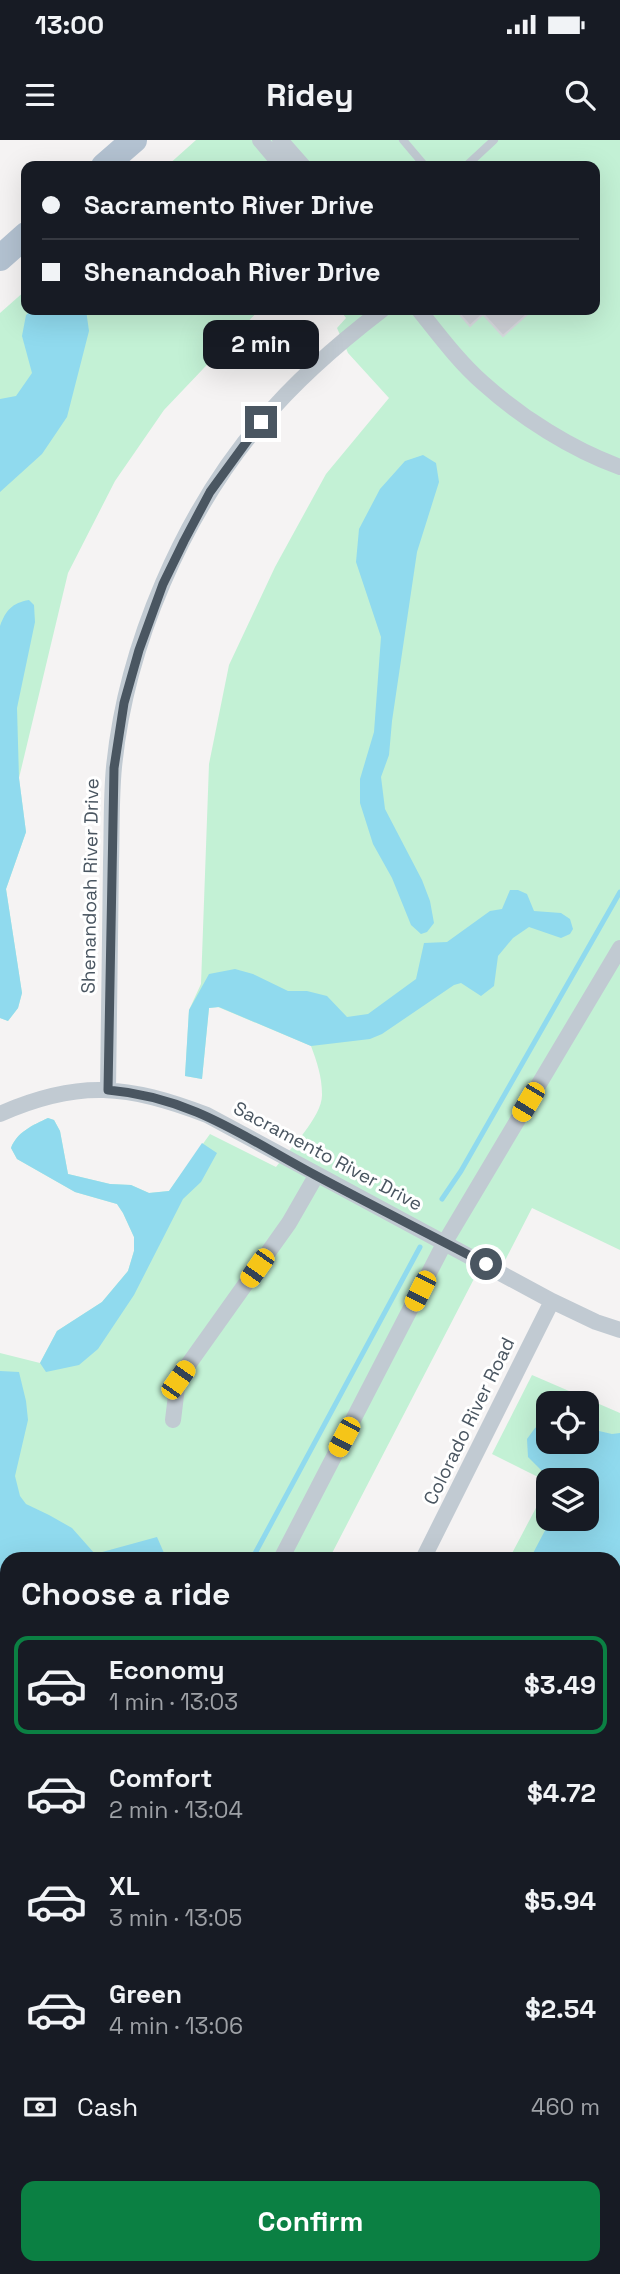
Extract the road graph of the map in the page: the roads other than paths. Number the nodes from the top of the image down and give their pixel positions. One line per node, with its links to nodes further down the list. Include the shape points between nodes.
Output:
1 (134, 140): 6 (main road)
2 (260, 140): 7 (street)
3 (280, 140): 8 (street)
4 (403, 140): 9 (lane)
5 (494, 140): 10 (lane)
6 (110, 161)
7 (278, 161)
8 (299, 161)
9 (421, 161)
10 (471, 161)
11 (21, 239): 12 (main road)
12 (0, 258)
13 (376, 315): 17 (street, Shenandoah River Drive, via 304,376 261,422 210,492 163,584 139,650 124,703 114,768)
14 (423, 315): 15 (street, via 482,383 535,423)
15 (620, 467)
16 (620, 948): 20 (street)
17 (108, 1090): 18 (street, Sacramento River Drive, via 45,1096); 19 (street, Sacramento River Drive, via 164,1098 207,1115)
18 (0, 1114)
19 (316, 1176): 20 (street, Sacramento River Drive); 23 (street, via 289,1223 178,1380)
20 (445, 1242): 21 (street, Sacramento River Drive); 24 (street)
21 (552, 1301): 22 (street, Sacramento River Drive); 25 (street, Colorado River Road)
22 (620, 1330)
23 (173, 1420)
24 (285, 1552)
25 (426, 1552)

